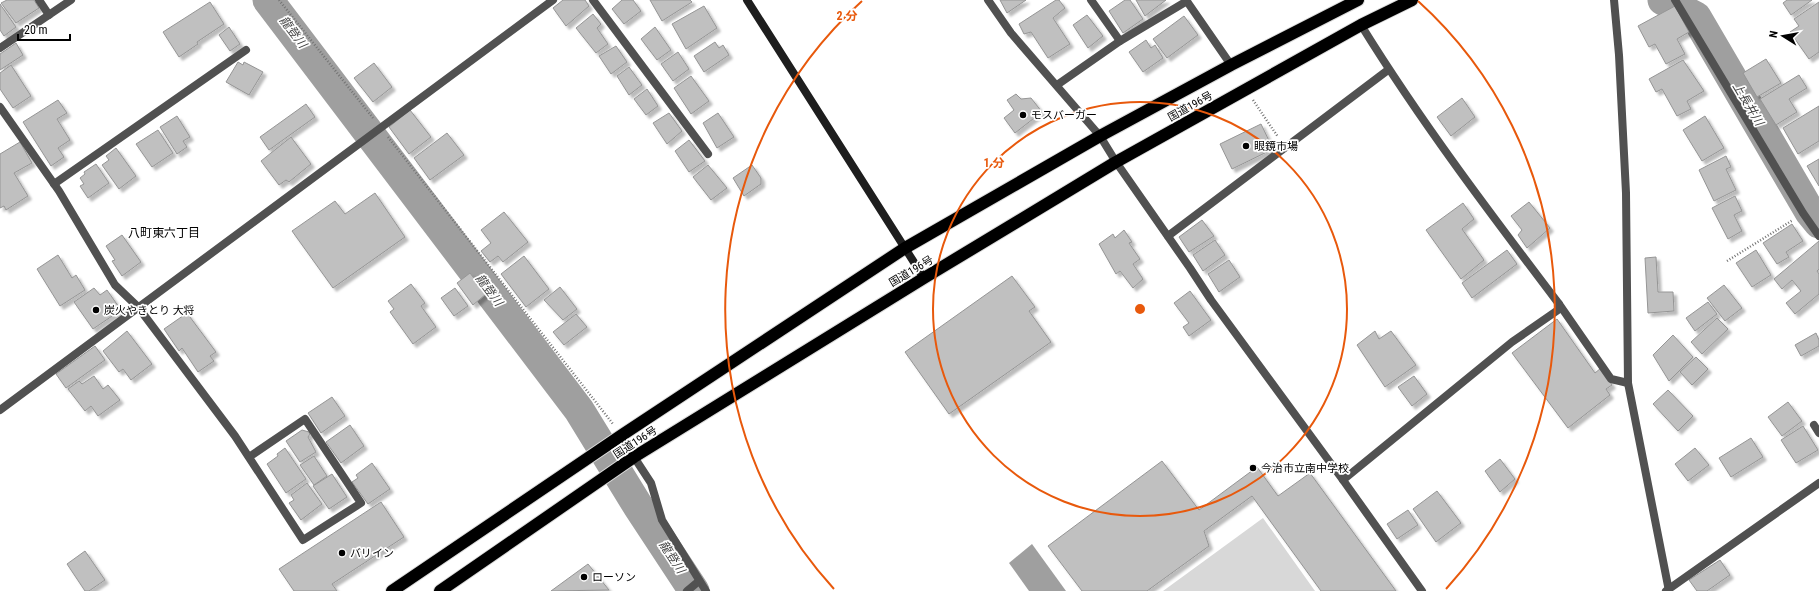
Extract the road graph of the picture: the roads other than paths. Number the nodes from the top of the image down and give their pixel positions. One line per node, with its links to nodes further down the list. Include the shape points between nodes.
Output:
1 (39, 0): 14 (street)
2 (71, 0): 14 (street)
3 (553, 0): 32 (street)
4 (592, 0): 24 (street)
5 (747, 0): 29 (street)
6 (988, 0): 21 (street, via 1011,33)
7 (1091, 0): 16 (street)
8 (1187, 0): 16 (street); 19 (street)
9 (1358, 0): 13 (highway, 国道196号)
10 (1412, 0): 15 (highway, 国道196号)
11 (1614, 0): 33 (street, via 1626,192)
12 (1675, 0): 28 (street, via 1803,214)
13 (1340, 4): 19 (highway, 国道196号)
14 (49, 15): 17 (street)
15 (1361, 25): 20 (street); 25 (highway, 国道196号)
16 (1120, 41): 21 (street)
17 (0, 48)
18 (246, 50): 26 (street)
19 (1231, 65): 23 (highway, 国道196号)
20 (1388, 70): 27 (street); 31 (street, via 1472,189)
21 (1057, 85): 23 (street)
22 (0, 107): 26 (street)
23 (1100, 136): 25 (street); 29 (highway, 国道196号)
24 (708, 154)
25 (1116, 162): 27 (street); 30 (highway, 国道196号)
26 (54, 184): 32 (street, via 115,285)
27 (1168, 236): 40 (street, via 1211,300)
28 (1819, 236)
29 (905, 248): 30 (street); 37 (highway, 国道196号)
30 (924, 278): 39 (highway, 国道196号)
31 (1560, 304): 33 (street, via 1611,379); 40 (street, via 1558,310 1512,342)
32 (138, 307): 34 (street); 38 (street)
33 (1628, 383): 48 (street)
34 (0, 410)
35 (1814, 425): 36 (street)
36 (1819, 433)
37 (619, 437): 39 (street); 43 (highway, 国道196号)
38 (249, 457): 38 (street, via 305,419 361,503 303,540)
39 (631, 459): 42 (street, via 651,483 662,520); 44 (highway, 国道196号)
40 (1343, 480): 47 (street)
41 (1819, 483): 48 (street)
42 (699, 581): 45 (street); 46 (street)
43 (392, 591)
44 (440, 591)
45 (686, 591)
46 (706, 591)
47 (1422, 591)
48 (1668, 591)

